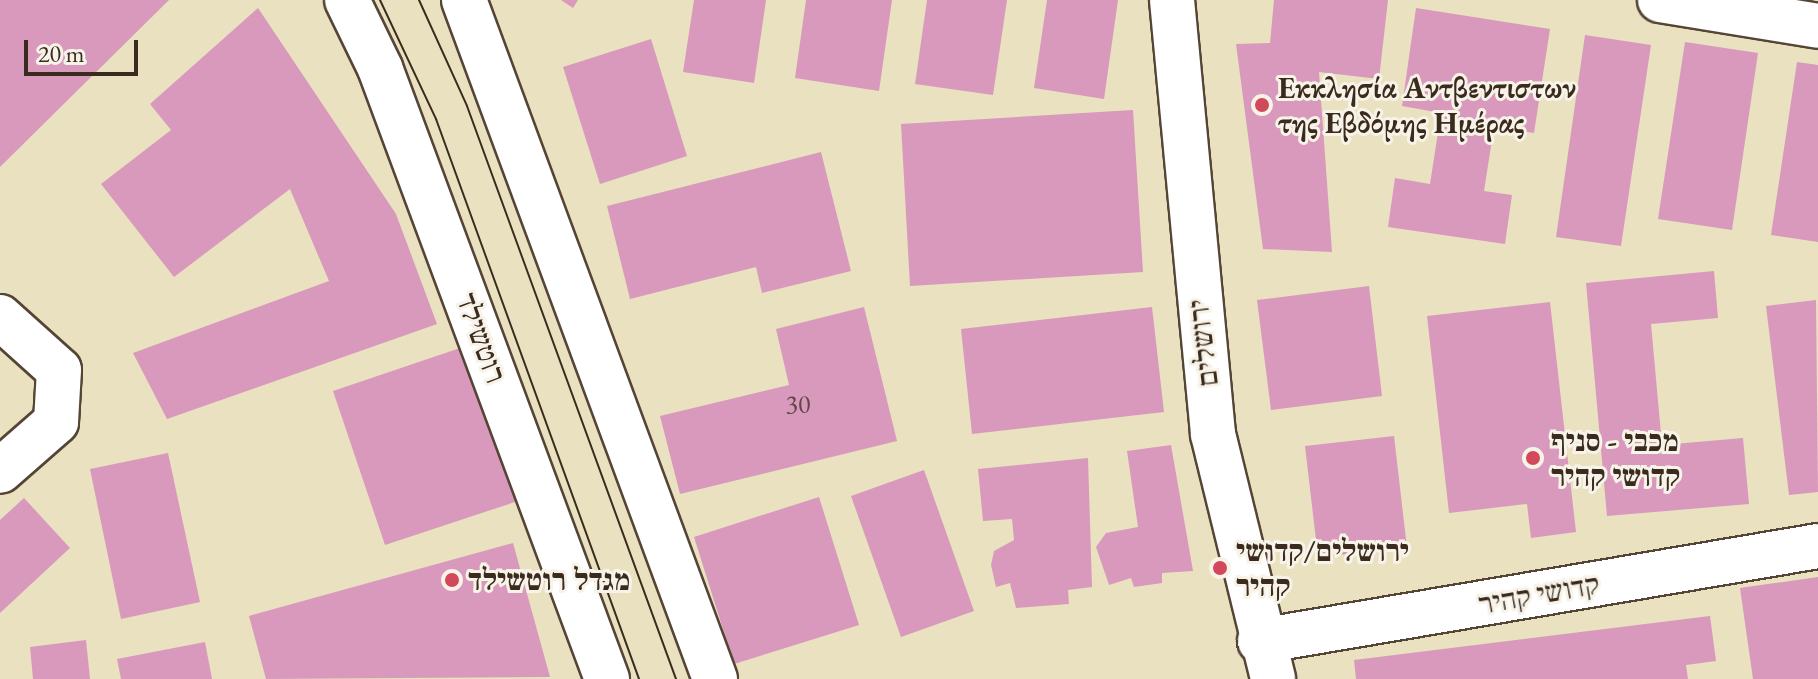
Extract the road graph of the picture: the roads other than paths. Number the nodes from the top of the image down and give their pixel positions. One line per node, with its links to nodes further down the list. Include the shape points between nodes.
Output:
1 (347, 0): 10 (street, רוטשילד, via 380,68)
2 (464, 0): 11 (street)
3 (1172, 0): 9 (street, ירושלים, via 1213,434)
4 (1660, 0): 5 (street)
5 (1818, 26)
6 (0, 317): 7 (street, via 59,370 56,422)
7 (0, 471)
8 (1818, 546): 9 (street, קדושי קהיר)
9 (1266, 660)
10 (607, 679)
11 (715, 679)

